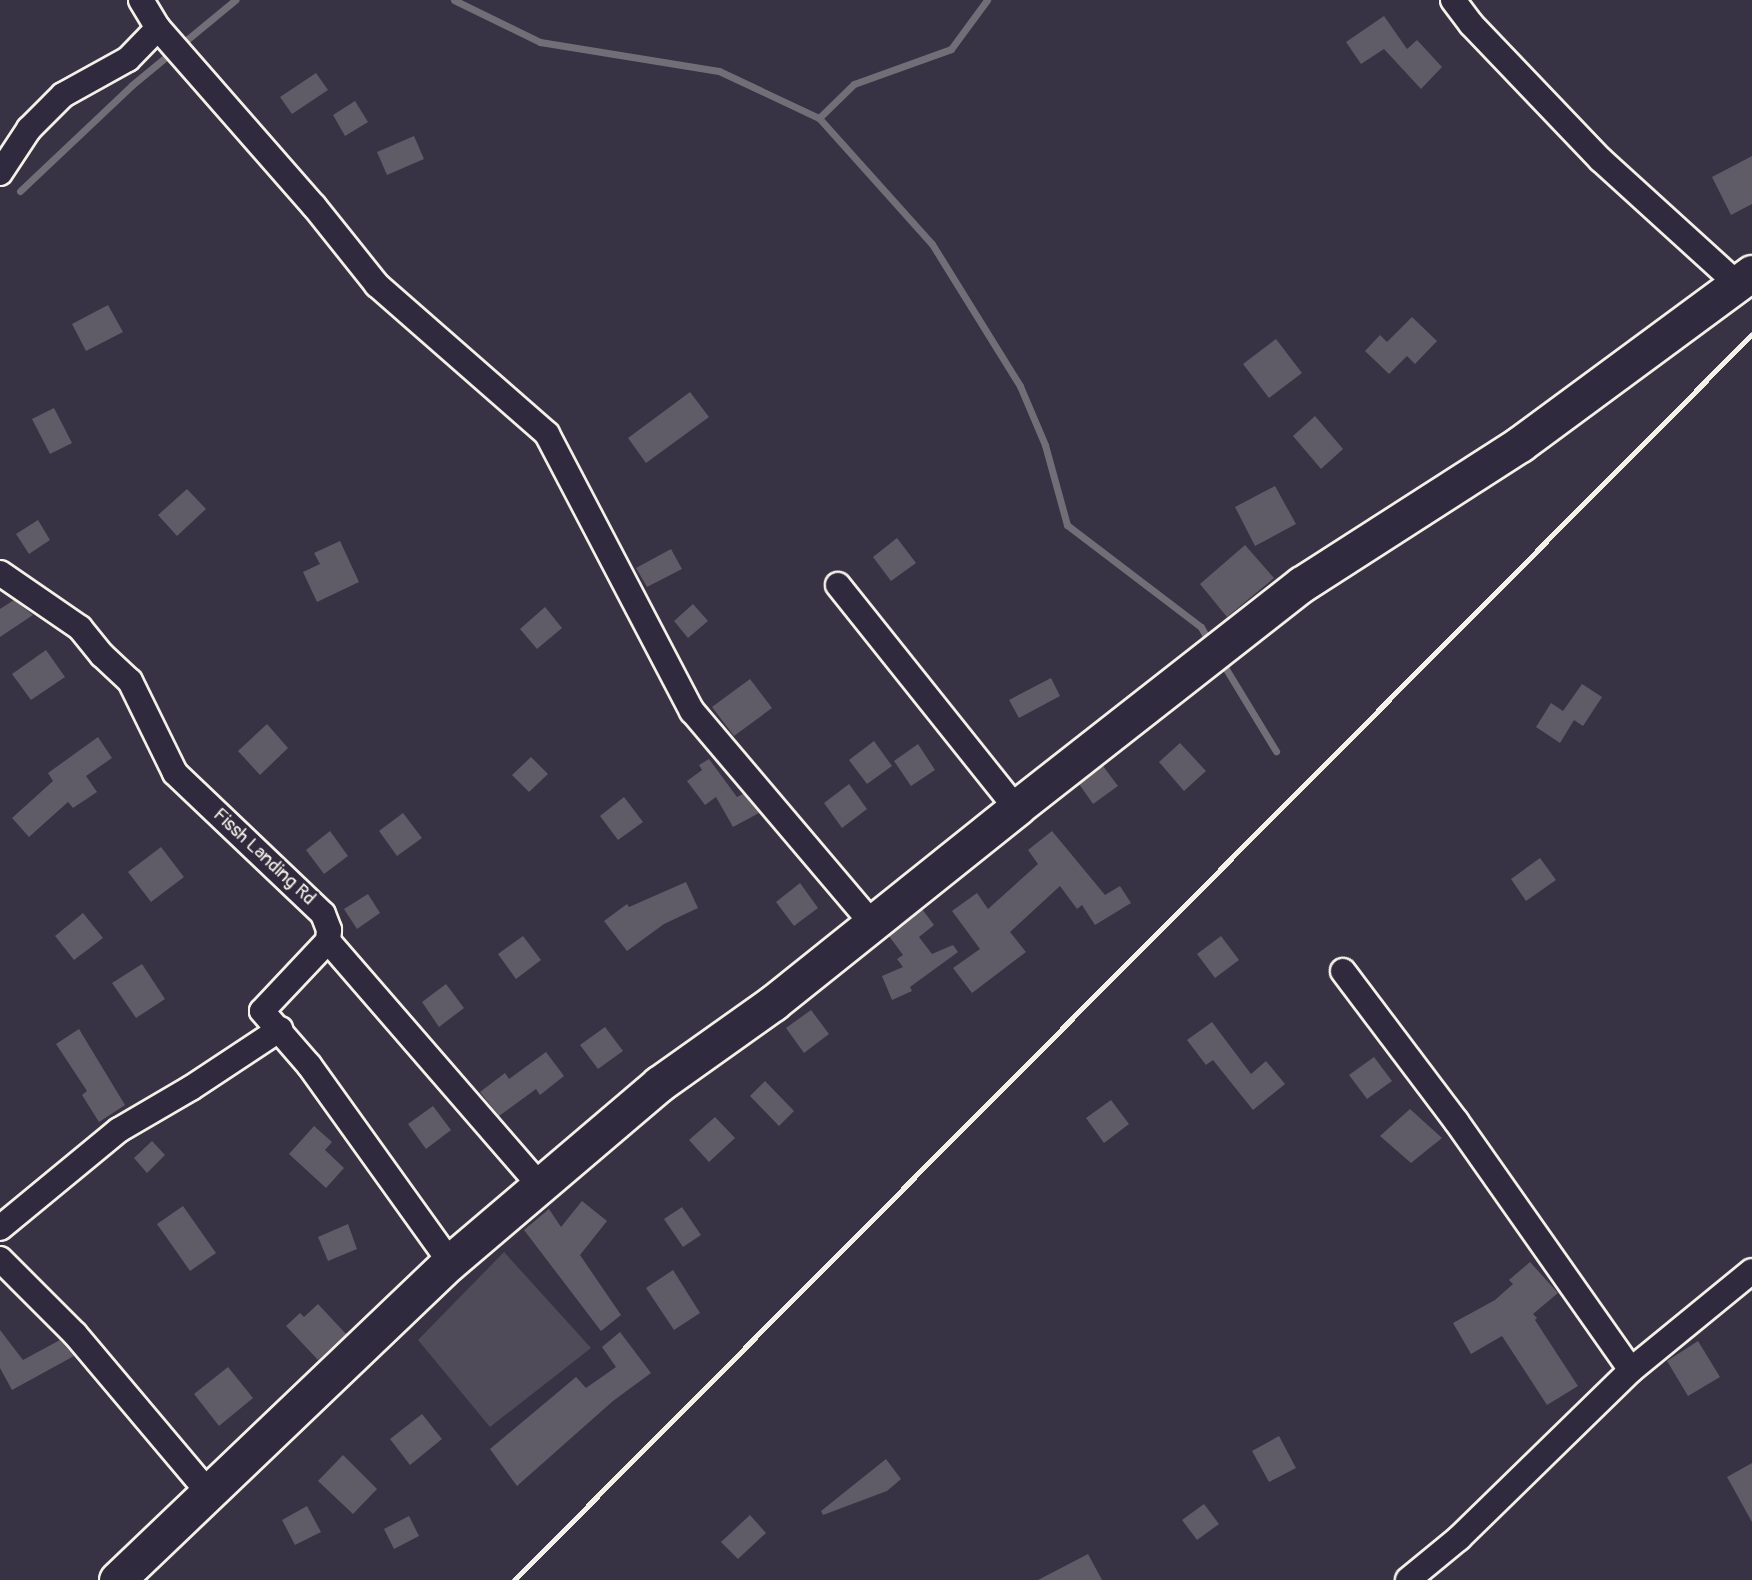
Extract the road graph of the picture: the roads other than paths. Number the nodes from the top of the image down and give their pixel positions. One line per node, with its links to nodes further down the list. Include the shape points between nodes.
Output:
1 (141, 0): 3 (street)
2 (1459, 3): 5 (street, via 1601,160)
3 (159, 29): 4 (street, via 128,59 63,95 29,130); 9 (street, via 377,285 547,434 692,711)
4 (0, 173)
5 (1744, 278): 8 (main road, via 1520,444 1302,584)
6 (0, 573): 10 (street, Fissh Landing Rd, via 80,628 130,681 175,774 317,907 327,921)
7 (838, 585): 8 (street)
8 (1016, 808): 9 (main road)
9 (871, 922): 13 (main road, via 772,1003 659,1084)
10 (328, 941): 12 (street, via 262,1011); 13 (street)
11 (1343, 971): 18 (street, via 1456,1121)
12 (280, 1029): 14 (street, via 119,1130); 16 (street)
13 (540, 1186): 16 (main road)
14 (0, 1228)
15 (0, 1259): 19 (street, via 75,1334)
16 (450, 1262): 19 (main road)
17 (1752, 1271): 18 (street)
18 (1631, 1370): 21 (street, via 1459,1538)
19 (209, 1493): 20 (main road)
20 (117, 1580)
21 (1408, 1580)

